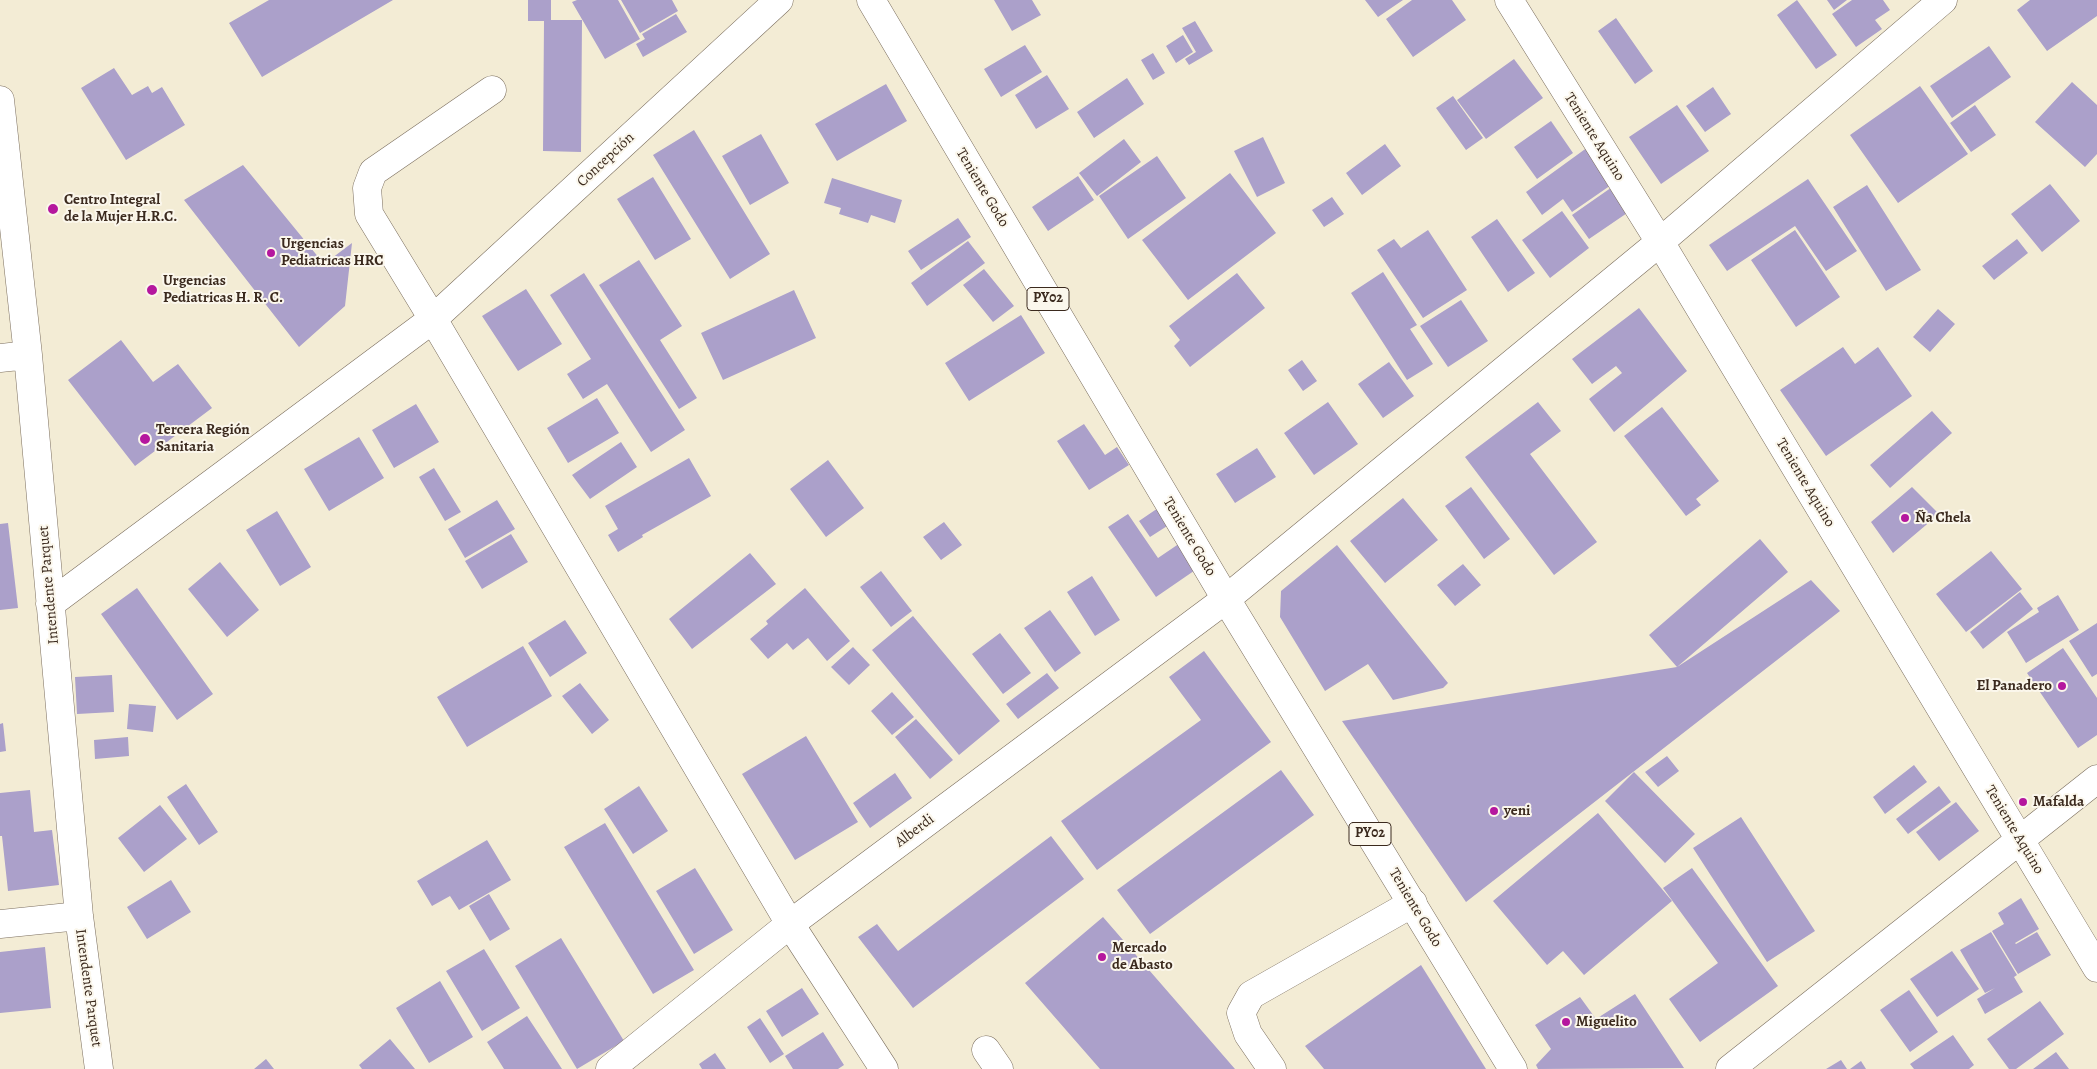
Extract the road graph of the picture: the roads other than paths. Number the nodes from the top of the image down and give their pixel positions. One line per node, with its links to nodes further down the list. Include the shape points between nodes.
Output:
1 (779, 0): 8 (street, Concepción)
2 (871, 0): 11 (street, Teniente Godo / PY02)
3 (1509, 0): 7 (street, Teniente Aquino)
4 (1942, 0): 7 (street, Alberdi)
5 (492, 90): 8 (street, via 373,172 367,188 369,214)
6 (0, 100): 9 (street, Intendente Parquet)
7 (1660, 242): 11 (street, Alberdi); 14 (street, Teniente Aquino)
8 (433, 319): 12 (street, Concepción); 18 (street)
9 (28, 355): 10 (street); 12 (street, Intendente Parquet)
10 (0, 358)
11 (1226, 599): 15 (street, Teniente Godo / PY02); 18 (street, Alberdi)
12 (50, 604): 16 (street, Intendente Parquet)
13 (2097, 779): 14 (street)
14 (2020, 838): 19 (street, Teniente Aquino); 25 (street)
15 (1413, 903): 23 (street, via 1251,995 1241,1013 1248,1034); 24 (street, Teniente Godo / PY02)
16 (79, 916): 17 (street); 20 (street, Intendente Parquet)
17 (0, 924)
18 (790, 924): 21 (street, Alberdi); 22 (street)
19 (2097, 968)
20 (99, 1069)
21 (610, 1069)
22 (884, 1069)
23 (1272, 1069)
24 (1513, 1069)
25 (1730, 1069)

